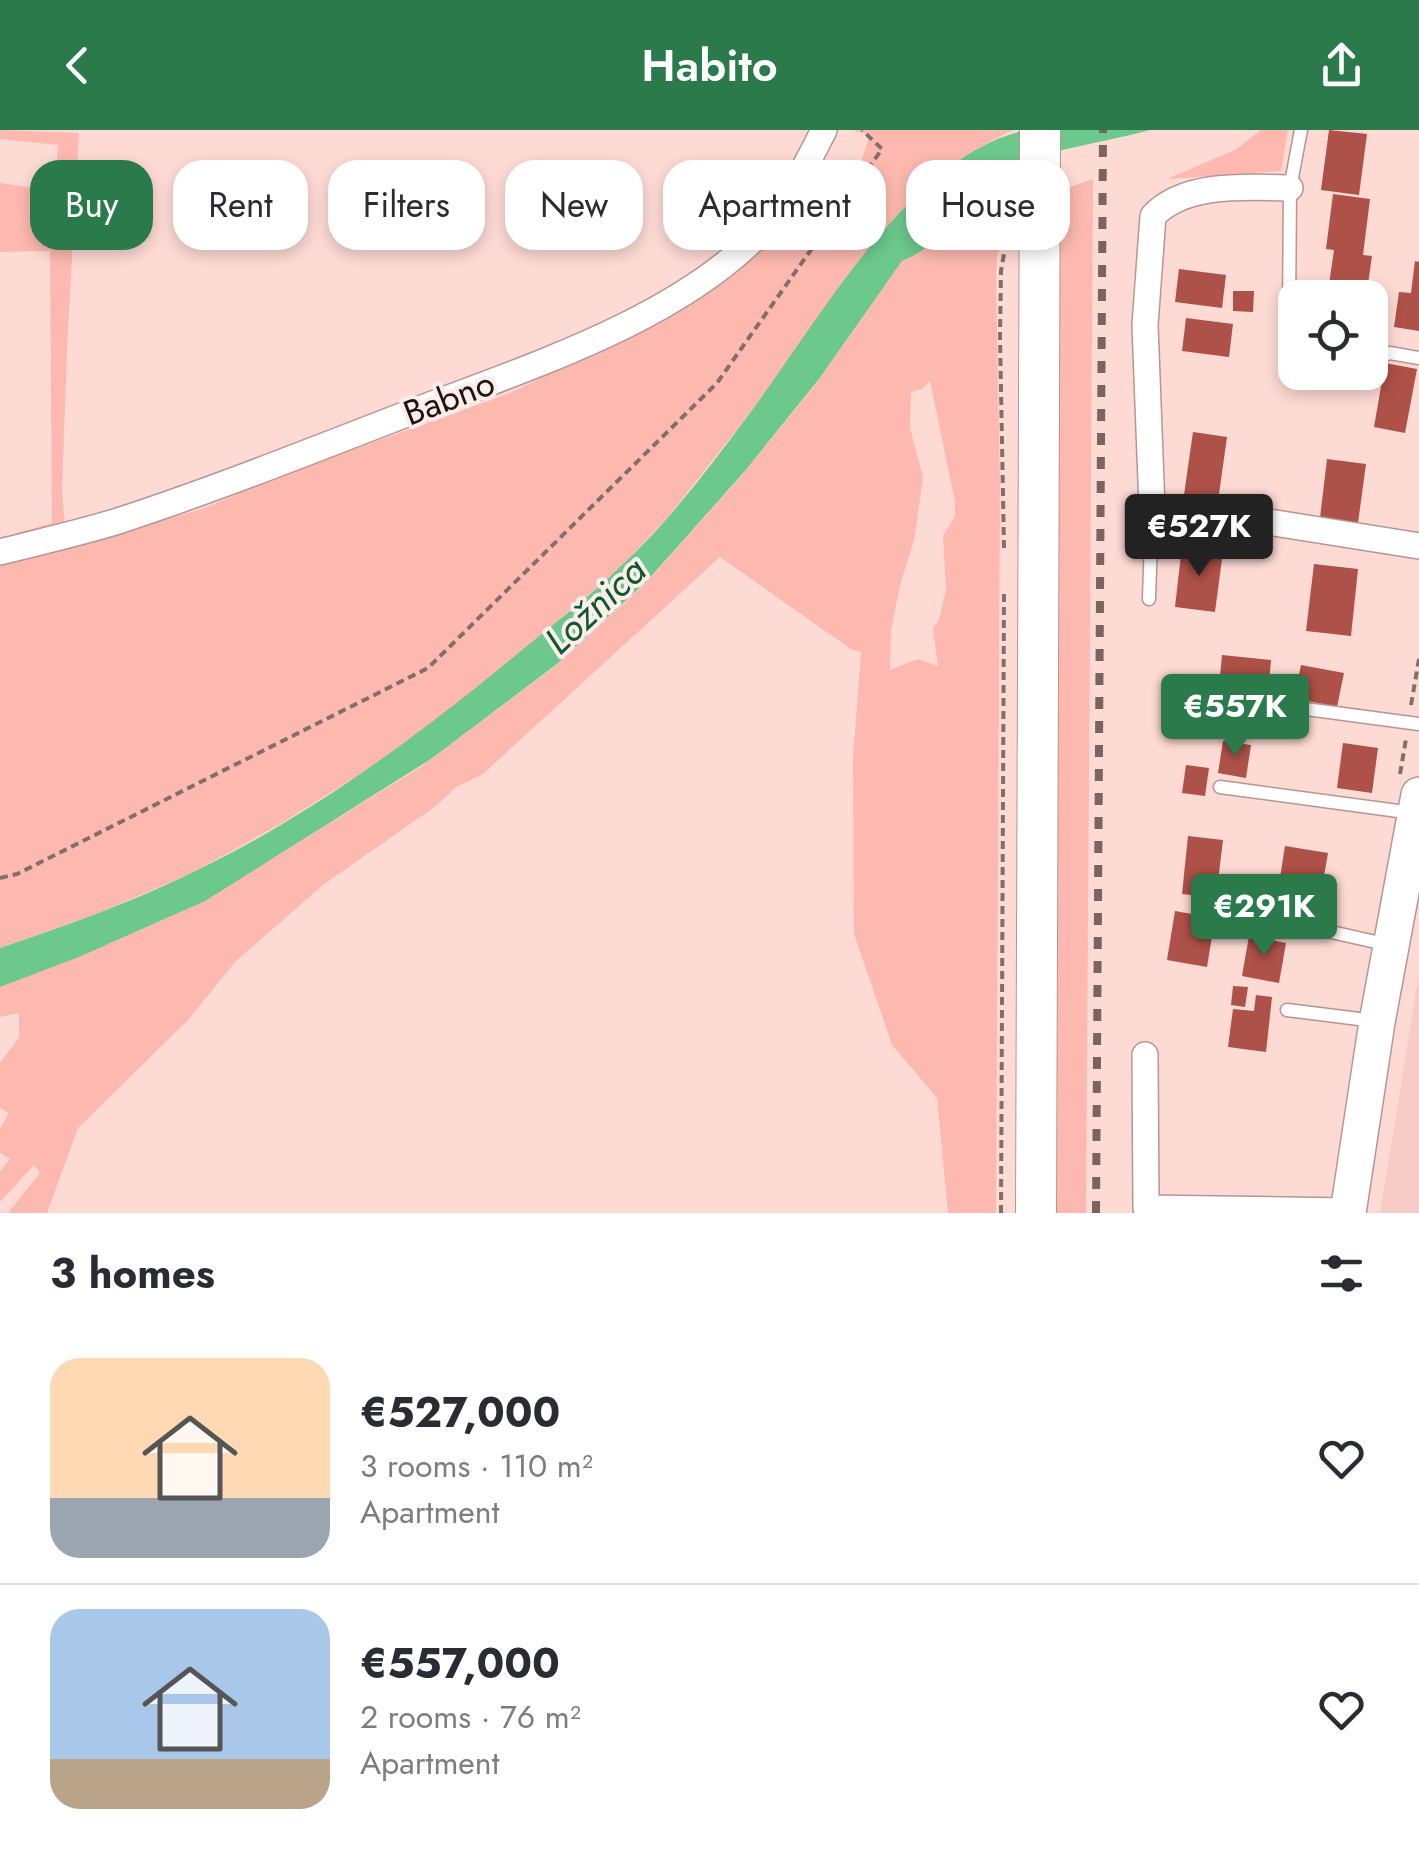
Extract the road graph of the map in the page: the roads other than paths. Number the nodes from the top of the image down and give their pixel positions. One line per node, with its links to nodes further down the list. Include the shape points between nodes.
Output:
1 (824, 130): 10 (street, Babno, via 764,228 658,306 569,352 247,475)
2 (1040, 130): 23 (main road)
3 (1301, 130): 4 (lane)
4 (1290, 188): 5 (lane); 8 (street, via 1186,194 1153,216 1146,325)
5 (1289, 280)
6 (1388, 354): 7 (lane)
7 (1419, 358)
8 (1152, 508): 9 (street); 11 (lane)
9 (1419, 546)
10 (0, 552)
11 (1149, 598)
12 (1231, 699): 13 (lane)
13 (1419, 724)
14 (1220, 787): 15 (lane)
15 (1417, 804): 17 (street)
16 (1229, 909): 17 (lane)
17 (1391, 946): 19 (street)
18 (1287, 1010): 19 (lane)
19 (1378, 1022): 22 (street)
20 (1145, 1055): 21 (street)
21 (1146, 1211): 22 (street)
22 (1348, 1212)
23 (1036, 1213)

